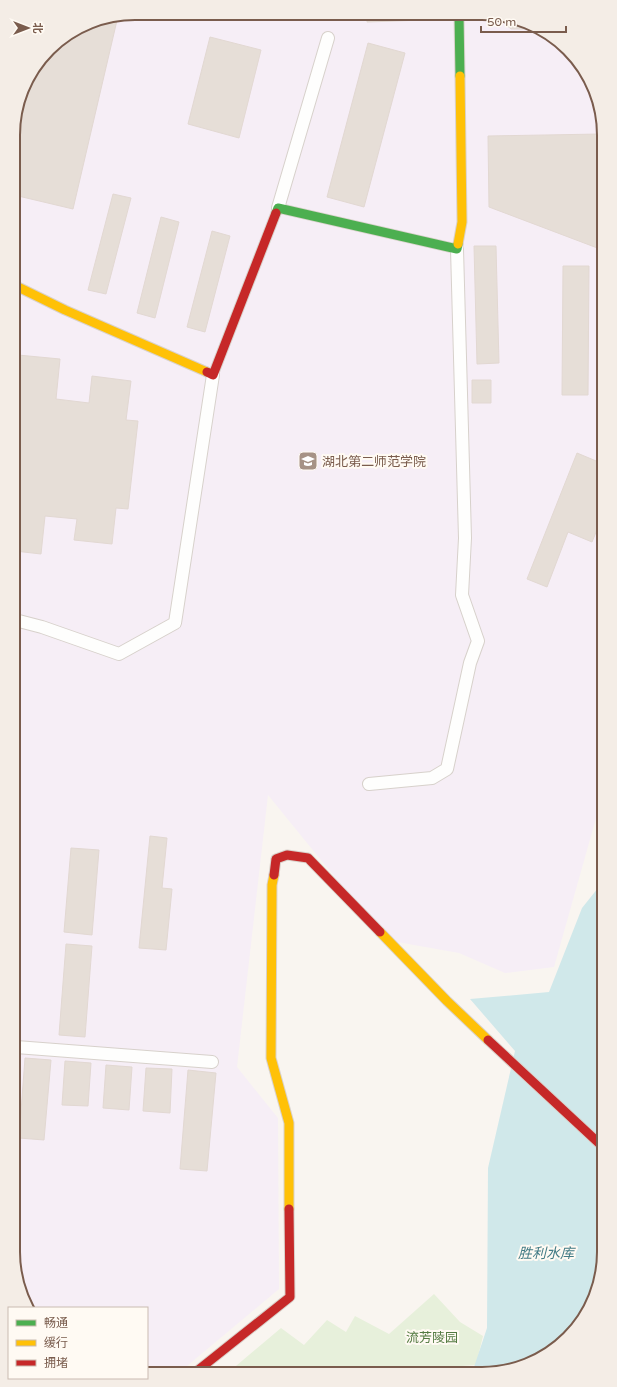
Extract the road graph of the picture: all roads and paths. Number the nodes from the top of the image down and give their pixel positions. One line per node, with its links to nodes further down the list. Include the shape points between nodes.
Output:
1 (459, 20): 4 (street, via 462,222)
2 (328, 38): 3 (street)
3 (278, 208): 4 (street); 6 (street)
4 (458, 249): 8 (street, via 465,538 462,595 478,641 470,663 447,769 432,778)
5 (20, 288): 6 (street)
6 (214, 375): 7 (street, via 175,623 119,654)
7 (20, 621)
8 (369, 784)
9 (20, 1047): 10 (street)
10 (212, 1062)
11 (597, 1141): 12 (street, via 447,1001 308,858 287,855 276,859 272,885 272,1058 289,1124 290,1296)
12 (202, 1367)

